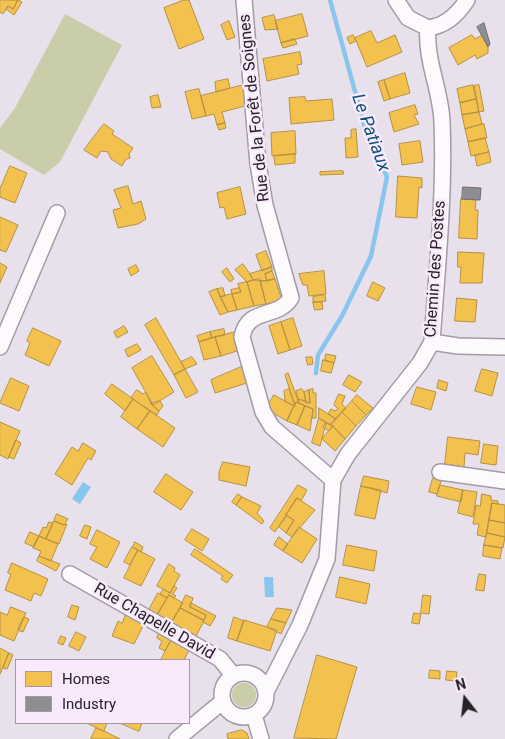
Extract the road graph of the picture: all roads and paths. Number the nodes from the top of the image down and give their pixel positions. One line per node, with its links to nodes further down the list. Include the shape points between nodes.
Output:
1 (244, 0): 10 (street, Rue de la Forêt de Soignes, via 261,181 291,298 286,306 249,319 242,337 263,412 272,427)
2 (396, 0): 4 (street, via 408,18)
3 (467, 0): 4 (street, via 459,12 439,27)
4 (428, 28): 6 (street, Chemin des Postes, via 427,44 442,128 443,183)
5 (57, 213): 7 (street)
6 (432, 342): 8 (street); 10 (street, Chemin des Postes, via 420,363 348,454)
7 (0, 347)
8 (505, 347)
9 (440, 472): 11 (street)
10 (334, 480): 13 (street, Chemin des Postes, via 327,559)
11 (505, 481)
12 (70, 574): 14 (street, Rue Chapelle David, via 220,660)
13 (281, 663): 15 (street); 16 (street, Chemin des Postes)
14 (233, 675): 15 (street, via 244,672); 17 (street, via 223,686)
15 (254, 675): 16 (street, via 263,682)
16 (266, 692): 18 (street, via 266,701)
17 (227, 707): 18 (street, via 238,717); 19 (street)
18 (254, 715): 20 (street)
19 (183, 735)
20 (261, 739)

